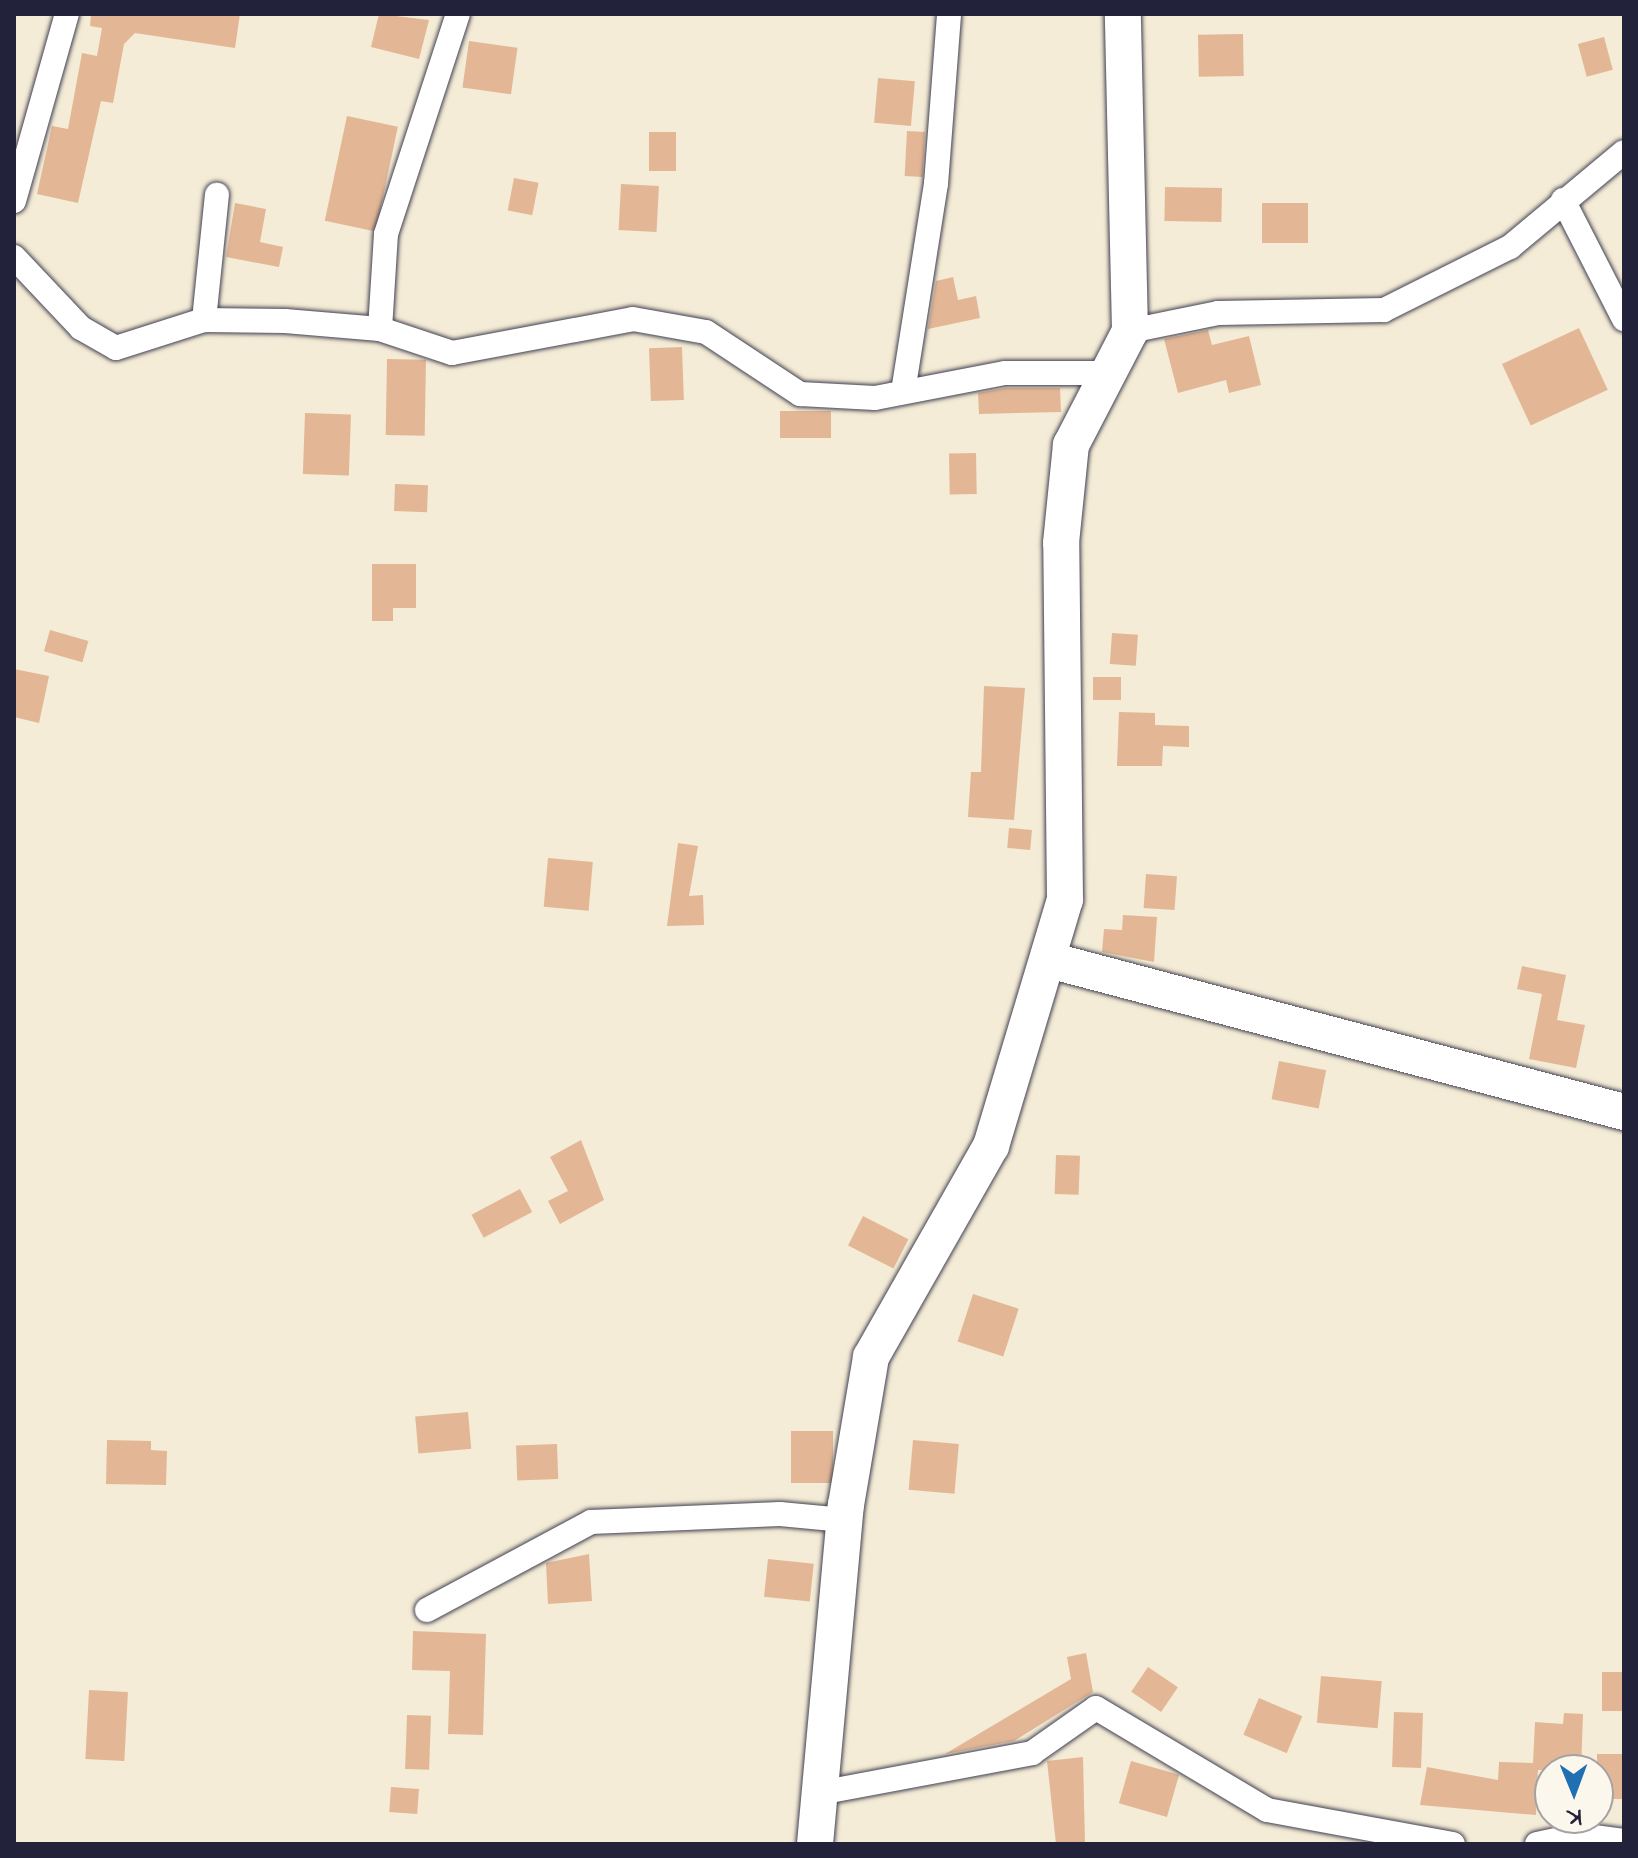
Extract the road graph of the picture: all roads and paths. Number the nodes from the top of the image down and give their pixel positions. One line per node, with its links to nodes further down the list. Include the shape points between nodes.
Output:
1 (67, 14): 8 (street)
2 (458, 14): 12 (street, via 386,234)
3 (949, 14): 15 (street, via 936,184)
4 (1123, 14): 13 (street)
5 (1624, 152): 7 (street)
6 (217, 195): 11 (street)
7 (1563, 200): 10 (street); 13 (street, via 1510,247 1384,310 1218,313)
8 (14, 201)
9 (14, 257): 11 (street, via 81,328 116,348)
10 (1624, 319)
11 (204, 320): 12 (street)
12 (380, 329): 15 (street, via 452,353 633,319 706,332 800,394)
13 (1130, 331): 14 (street)
14 (1108, 373): 15 (street, via 1005,373); 16 (street, via 1071,445 1061,543 1065,900)
15 (903, 392)
16 (1049, 960): 17 (street); 18 (street, via 991,1146 871,1357)
17 (1624, 1112)
18 (844, 1520): 19 (street, via 780,1514 591,1522); 20 (street)
19 (427, 1610)
20 (819, 1793): 22 (street); 23 (street, via 1032,1753 1096,1708 1267,1810)
21 (1624, 1841): 24 (street, via 1579,1835)
22 (815, 1844)
23 (1453, 1844)
24 (1537, 1844)

